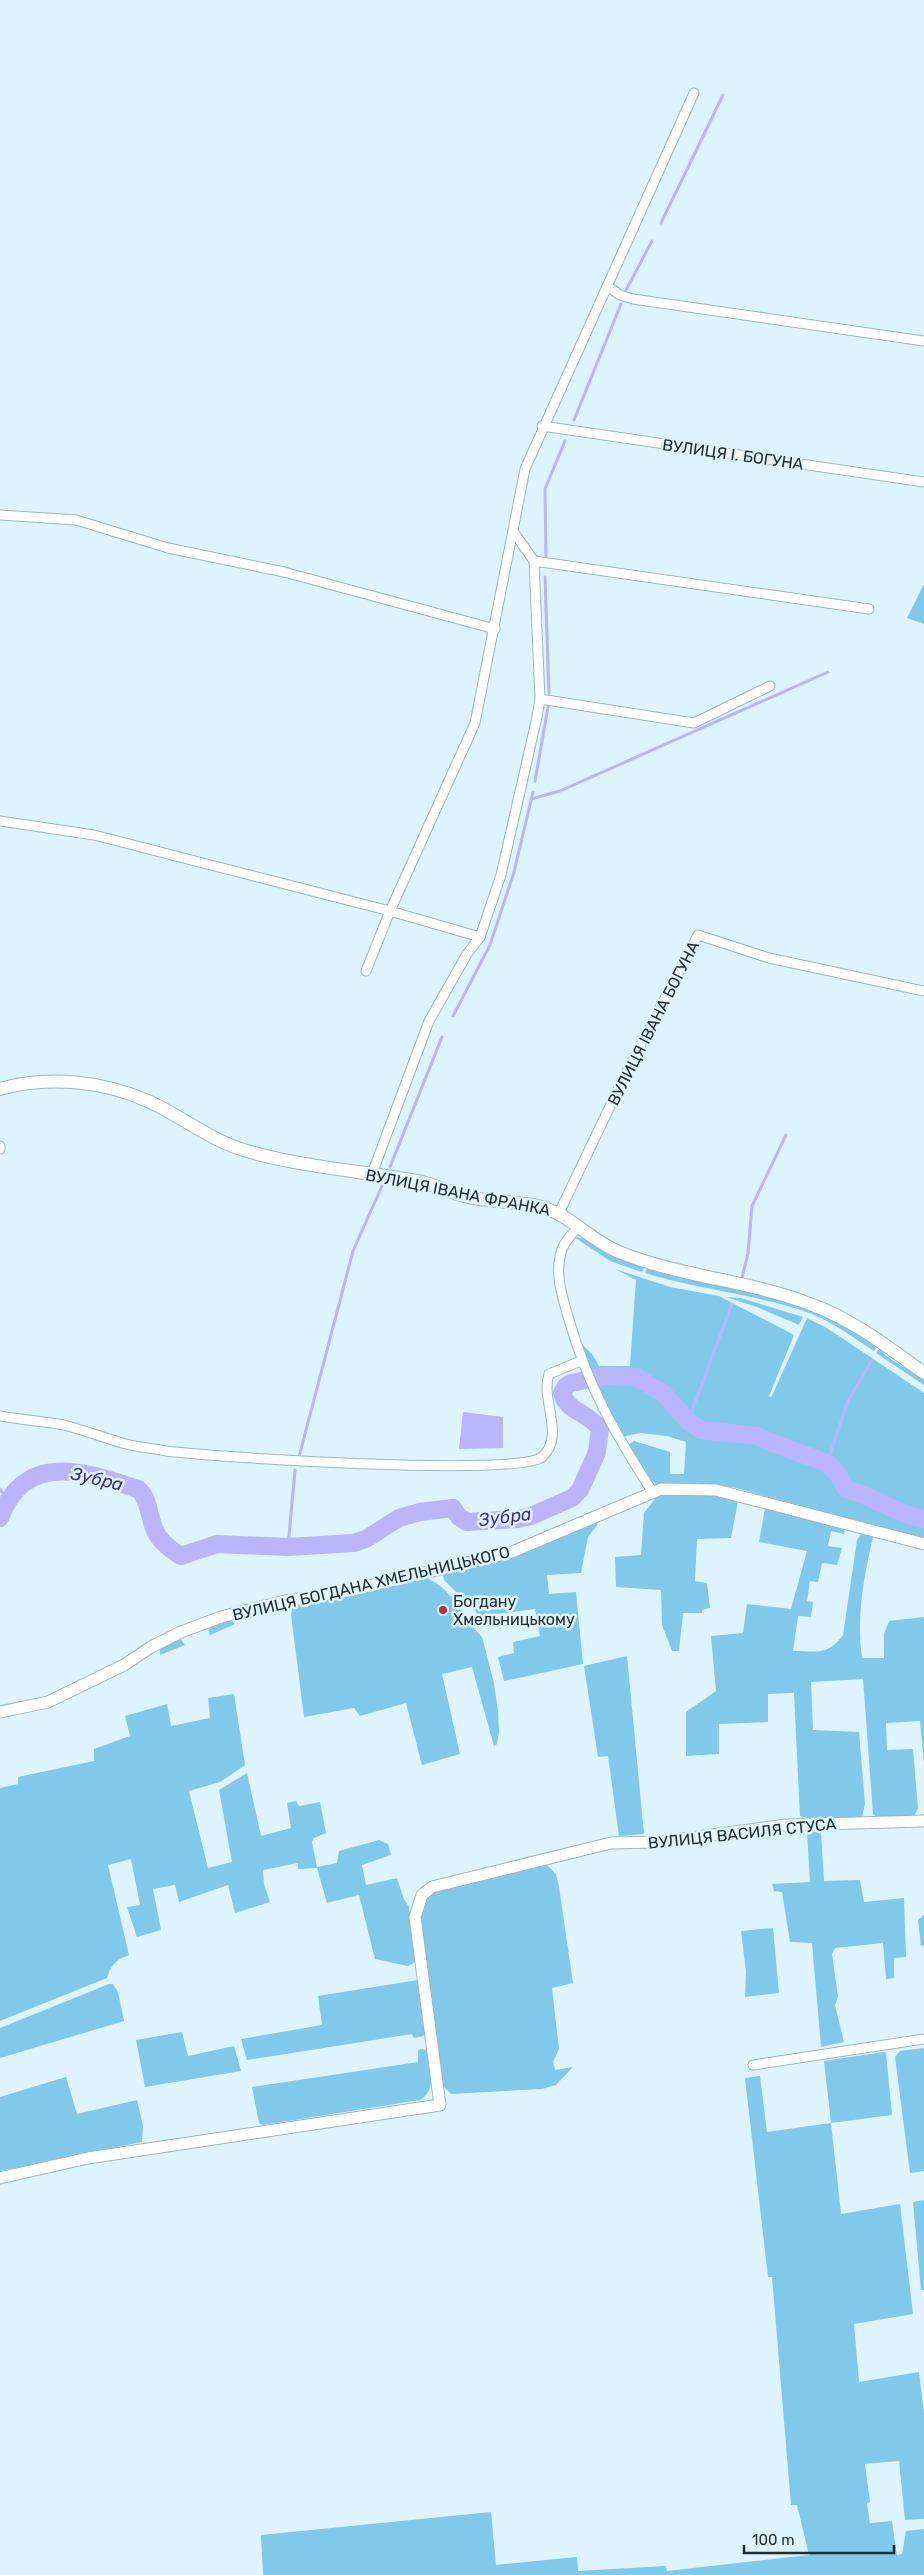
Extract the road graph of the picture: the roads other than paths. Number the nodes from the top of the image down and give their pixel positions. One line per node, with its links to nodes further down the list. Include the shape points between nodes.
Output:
1 (694, 93): 2 (street)
2 (607, 286): 3 (street, via 633,299); 4 (street)
3 (924, 341)
4 (542, 426): 5 (street, ВУЛИЦЯ І. БОГУНА); 7 (street, via 525,469)
5 (924, 482)
6 (0, 515): 10 (street, via 76,520 168,548 284,572)
7 (513, 532): 8 (street); 10 (street)
8 (534, 561): 9 (street); 12 (street)
9 (869, 609)
10 (494, 629): 14 (street, via 475,723)
11 (770, 686): 12 (street, via 694,724)
12 (540, 699): 15 (street, via 501,875)
13 (0, 821): 14 (street, via 94,835)
14 (390, 911): 15 (street); 16 (street)
15 (480, 937): 19 (street, via 429,1021)
16 (366, 971)
17 (924, 991): 20 (street, ВУЛИЦЯ ІВАНА БОГУНА, via 769,958 698,935 624,1077)
18 (0, 1089): 19 (main road, ВУЛИЦЯ ІВАНА ФРАНКА, via 51,1080 112,1090 149,1101 220,1141 245,1151)
19 (372, 1174): 20 (main road, ВУЛИЦЯ ІВАНА ФРАНКА, via 421,1182 465,1196 537,1206)
20 (559, 1213): 21 (main road, ВУЛИЦЯ ІВАНА ФРАНКА)
21 (578, 1227): 22 (street, via 562,1248 558,1282); 23 (main road, ВУЛИЦЯ ІВАНА ФРАНКА, via 608,1247 644,1262 811,1304 850,1323)
22 (581, 1361): 24 (street, via 549,1374 546,1390 552,1438 549,1448 537,1460 524,1463 460,1467 169,1451 122,1443 64,1425); 25 (street, via 620,1441)
23 (924, 1373)
24 (0, 1416)
25 (652, 1491): 26 (street, ВУЛИЦЯ БОГДАНА ХМЕЛЬНИЦЬКОГО, via 674,1488 716,1490); 27 (street, ВУЛИЦЯ БОГДАНА ХМЕЛЬНИЦЬКОГО, via 512,1552 221,1617 181,1632 124,1665 56,1698)
26 (924, 1544)
27 (0, 1712)
28 (924, 1821): 31 (street, ВУЛИЦЯ ВАСИЛЯ СТУСА, via 786,1825 659,1842 611,1843 432,1887 422,1895 415,1917 440,2105 88,2158)
29 (924, 2039): 30 (street)
30 (753, 2065)
31 (0, 2178)

